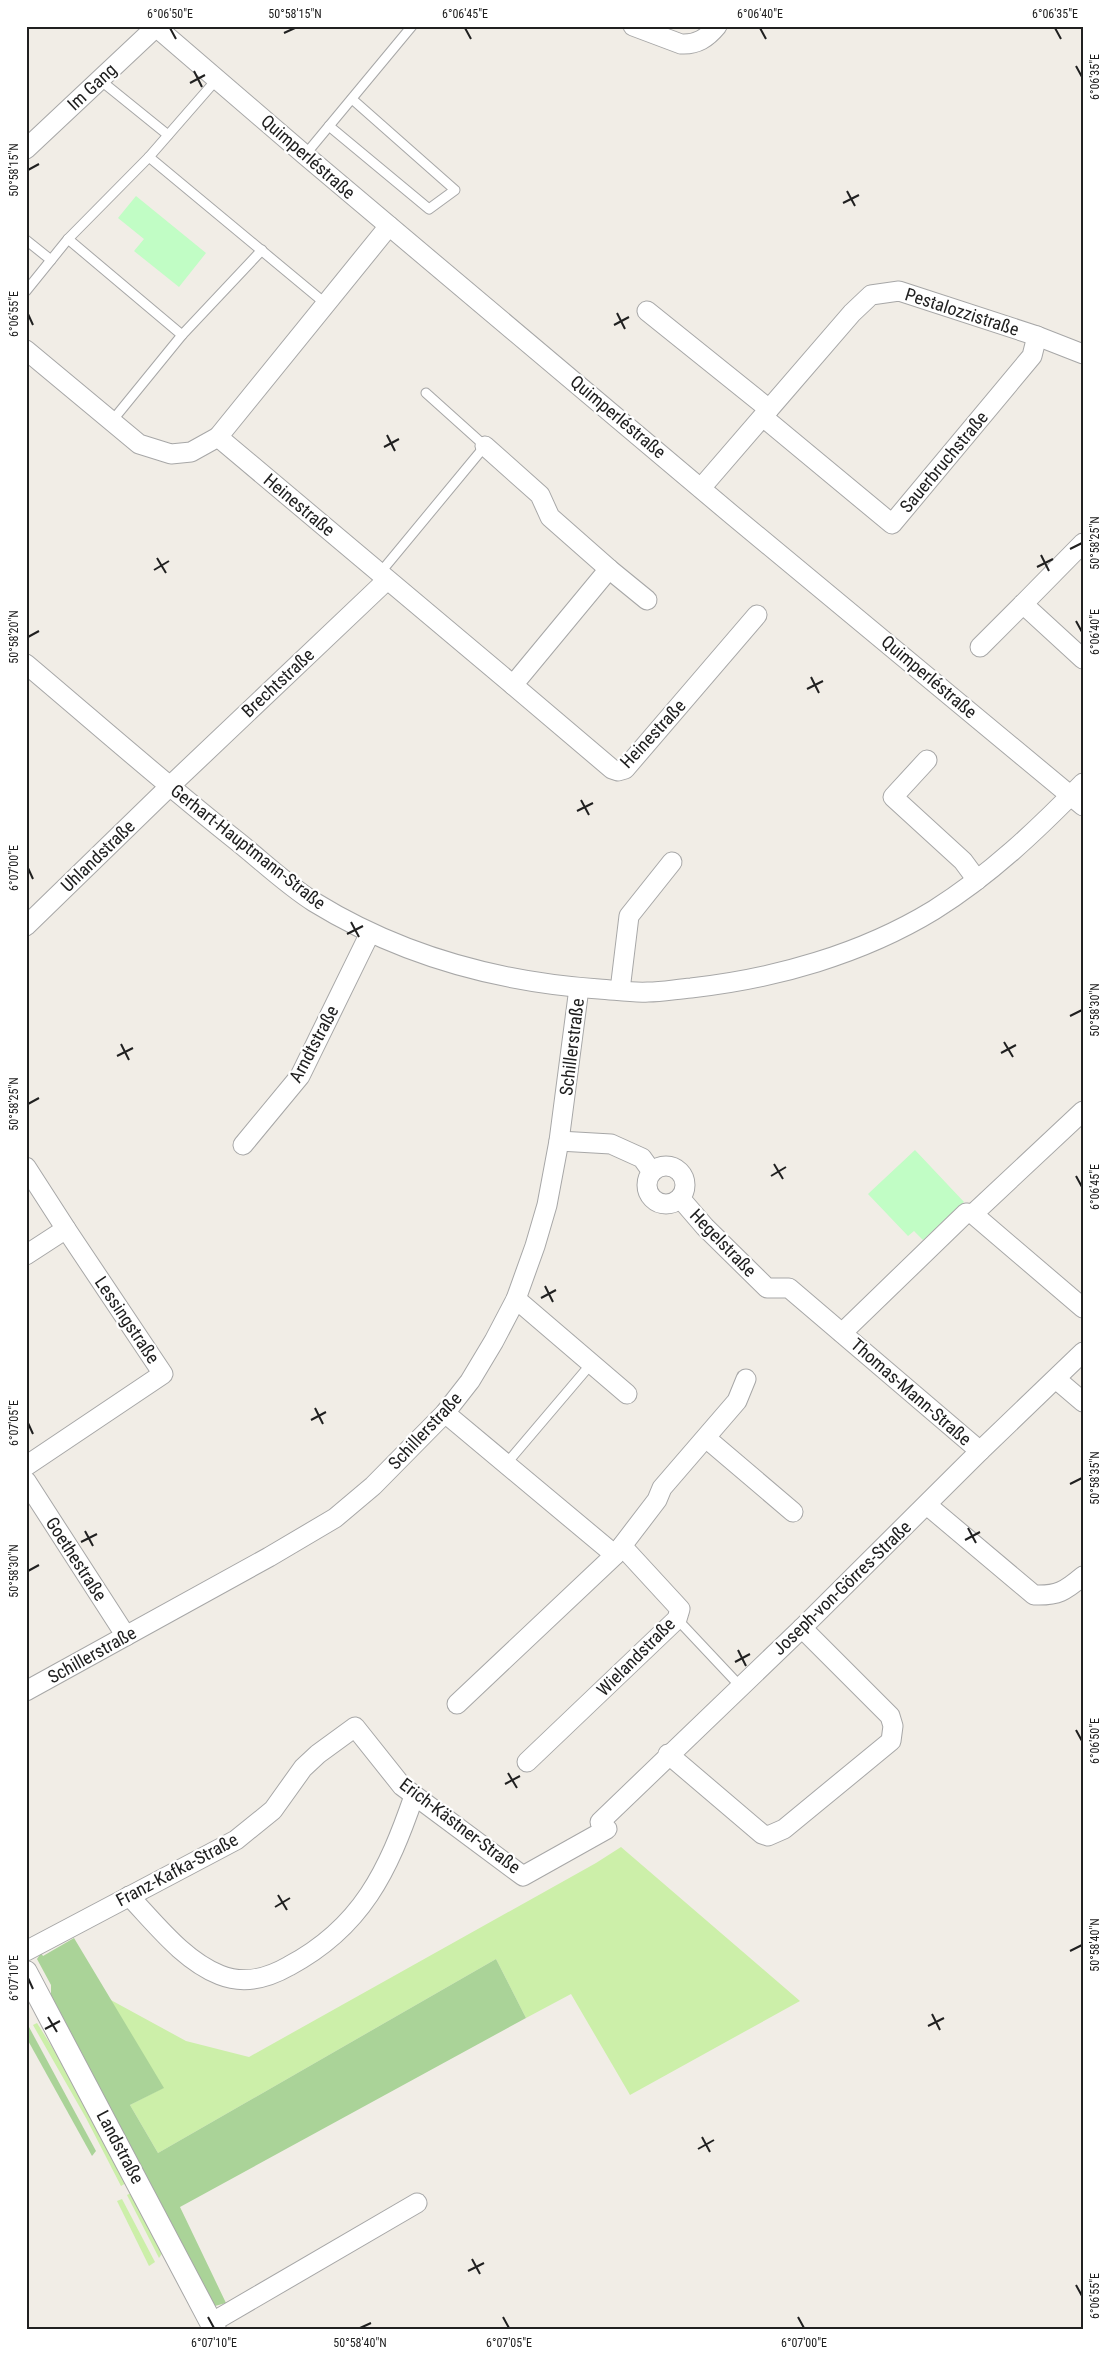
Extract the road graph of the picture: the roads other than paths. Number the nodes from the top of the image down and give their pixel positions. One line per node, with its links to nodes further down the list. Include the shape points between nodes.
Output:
1 (412, 26): 7 (lane)
2 (633, 26): 3 (street, via 689,44 703,39)
3 (717, 26)
4 (156, 27): 5 (street, Quimperléstraße); 6 (street, Im Gang)
5 (217, 79): 9 (lane); 11 (street, Quimperléstraße)
6 (100, 80): 9 (lane); 10 (street, Im Gang)
7 (352, 99): 8 (lane); 8 (lane, via 456,190 429,209)
8 (329, 126): 11 (lane)
9 (168, 136): 12 (lane)
10 (26, 148)
11 (305, 155): 13 (street, Quimperléstraße)
12 (149, 157): 14 (lane); 16 (lane)
13 (389, 226): 19 (street); 30 (street, Quimperléstraße)
14 (68, 239): 17 (lane); 21 (lane)
15 (26, 240): 17 (lane)
16 (262, 250): 19 (lane); 21 (lane)
17 (51, 260): 18 (lane)
18 (26, 291)
19 (326, 304): 28 (street)
20 (647, 311): 26 (street)
21 (182, 335): 27 (lane)
22 (1037, 336): 24 (street, Pestalozzistraße); 26 (street, Pestalozzistraße, via 900,291 871,295); 26 (street, Sauerbruchstraße, via 1032,356 892,524)
23 (26, 350): 27 (street)
24 (1083, 354)
25 (426, 393): 29 (lane)
26 (766, 413): 30 (street, Pestalozzistraße)
27 (112, 421): 28 (street, via 139,444 171,454 191,452)
28 (218, 437): 33 (street, Heinestraße)
29 (485, 446): 32 (street, via 540,495 550,517); 33 (lane)
30 (701, 488): 43 (street, Quimperléstraße)
31 (1083, 543): 35 (street)
32 (609, 569): 34 (street); 40 (street)
33 (383, 576): 40 (street, Heinestraße); 42 (street, Brechtstraße)
34 (647, 600)
35 (1023, 604): 37 (street); 38 (street)
36 (757, 615): 40 (street, Heinestraße, via 625,769 618,772)
37 (980, 647)
38 (1083, 659)
39 (26, 664): 42 (street, Gerhart-Hauptmann-Straße)
40 (513, 686)
41 (927, 760): 45 (street, via 894,797 963,861)
42 (170, 786): 46 (street, Uhlandstraße); 47 (street, Gerhart-Hauptmann-Straße, via 312,901)
43 (1079, 795): 45 (street, Gerhart-Hauptmann-Straße)
44 (672, 862): 49 (street, via 629,916)
45 (977, 880): 49 (street, Gerhart-Hauptmann-Straße, via 932,911 884,936 826,960 706,986 648,992)
46 (26, 926)
47 (370, 933): 48 (street, Gerhart-Hauptmann-Straße, via 421,954 480,971); 52 (street, Arndtstraße, via 300,1076)
48 (579, 988): 49 (street, Gerhart-Hauptmann-Straße); 51 (street, Schillerstraße)
49 (620, 990)
50 (1083, 1111): 54 (street, Thomas-Mann-Straße)
51 (559, 1141): 57 (street, Hegelstraße, via 611,1144 642,1158 652,1172 647,1184 651,1196 668,1204 680,1198); 58 (street, Schillerstraße, via 547,1205)
52 (243, 1146)
53 (26, 1167): 55 (street, Lessingstraße)
54 (973, 1214): 59 (street); 60 (street, Thomas-Mann-Straße, via 966,1213)
55 (66, 1229): 56 (street); 71 (street, Lessingstraße, via 162,1374)
56 (26, 1255)
57 (767, 1288): 60 (street, Thomas-Mann-Straße, via 789,1288)
58 (516, 1299): 62 (street); 67 (street, Schillerstraße, via 470,1381)
59 (1083, 1308)
60 (842, 1333): 69 (street, Thomas-Mann-Straße)
61 (1083, 1352): 64 (street, Joseph-von-Görres-Straße)
62 (591, 1364): 65 (street); 70 (lane)
63 (746, 1379): 68 (street, via 737,1401)
64 (1056, 1379): 66 (street); 69 (street, Joseph-von-Görres-Straße)
65 (627, 1394)
66 (1083, 1402)
67 (445, 1413): 70 (street, Wielandstraße); 79 (street, Schillerstraße, via 374,1486 335,1518)
68 (706, 1438): 74 (street); 75 (street, via 662,1488 657,1500)
69 (980, 1451): 73 (street, Joseph-von-Görres-Straße)
70 (506, 1464): 75 (street, Wielandstraße)
71 (26, 1466)
72 (26, 1481): 79 (street, Goethestraße)
73 (927, 1505): 76 (street, via 1034,1595 1064,1591); 78 (street, Joseph-von-Görres-Straße)
74 (793, 1512)
75 (618, 1550): 77 (street, Wielandstraße, via 680,1609); 82 (street)
76 (1083, 1576)
77 (677, 1619): 80 (lane); 85 (street, Wielandstraße)
78 (802, 1628): 80 (street, Joseph-von-Görres-Straße); 84 (street, via 890,1716 894,1726 891,1741 784,1829 768,1836)
79 (126, 1636): 81 (street, Schillerstraße)
80 (740, 1686): 84 (street, Joseph-von-Görres-Straße)
81 (26, 1691)
82 (456, 1704)
83 (355, 1727): 86 (street, Erich-Kästner-Straße, via 402,1786); 88 (street, Franz-Kafka-Straße, via 318,1754 273,1810 236,1840)
84 (668, 1754): 87 (street, Joseph-von-Görres-Straße)
85 (527, 1762)
86 (414, 1796): 87 (street, Erich-Kästner-Straße, via 522,1876); 88 (street, via 403,1830 374,1889 357,1914 330,1940 275,1974 252,1980 220,1975 186,1955)
87 (603, 1826)
88 (129, 1896): 89 (street, Franz-Kafka-Straße)
89 (26, 1951)
90 (26, 1972): 92 (street, Landstraße)
91 (417, 2203): 92 (street, Landstraße)
92 (213, 2326)

